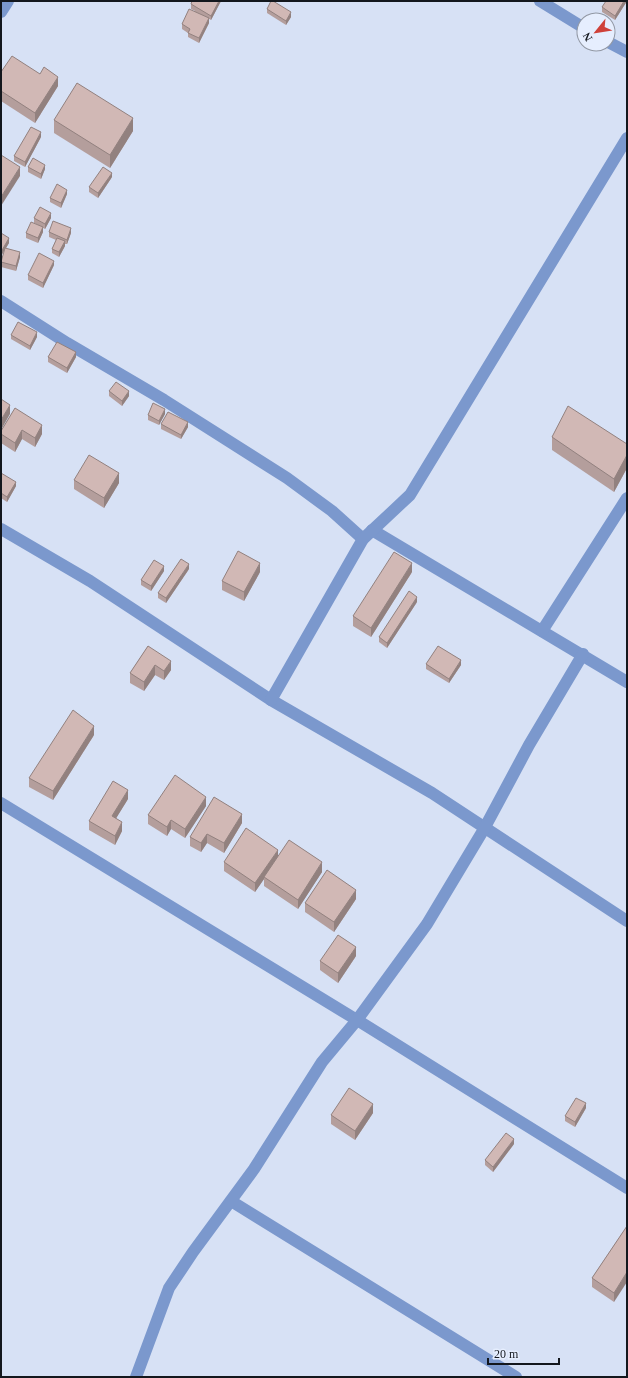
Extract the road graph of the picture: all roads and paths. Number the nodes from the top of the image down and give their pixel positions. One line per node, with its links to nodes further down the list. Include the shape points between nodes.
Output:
1 (8, 1): 3 (street)
2 (540, 1): 4 (street)
3 (1, 12)
4 (576, 23)
5 (616, 46): 6 (street)
6 (627, 52)
7 (627, 138): 11 (street, via 410,494)
8 (1, 301): 12 (street, via 288,478 332,511)
9 (627, 498): 13 (street)
10 (1, 529): 16 (street, via 90,581)
11 (372, 530): 12 (street); 13 (street)
12 (362, 539): 16 (street)
13 (542, 631): 14 (street)
14 (583, 654): 15 (street); 18 (street, via 529,745)
15 (627, 682)
16 (271, 700): 18 (street, via 432,793)
17 (1, 803): 20 (street)
18 (484, 829): 19 (street); 20 (street, via 426,924)
19 (627, 921)
20 (357, 1020): 21 (street); 22 (street, via 322,1062)
21 (627, 1188)
22 (231, 1201): 23 (street, via 169,1288); 24 (street)
23 (136, 1377)
24 (516, 1377)

